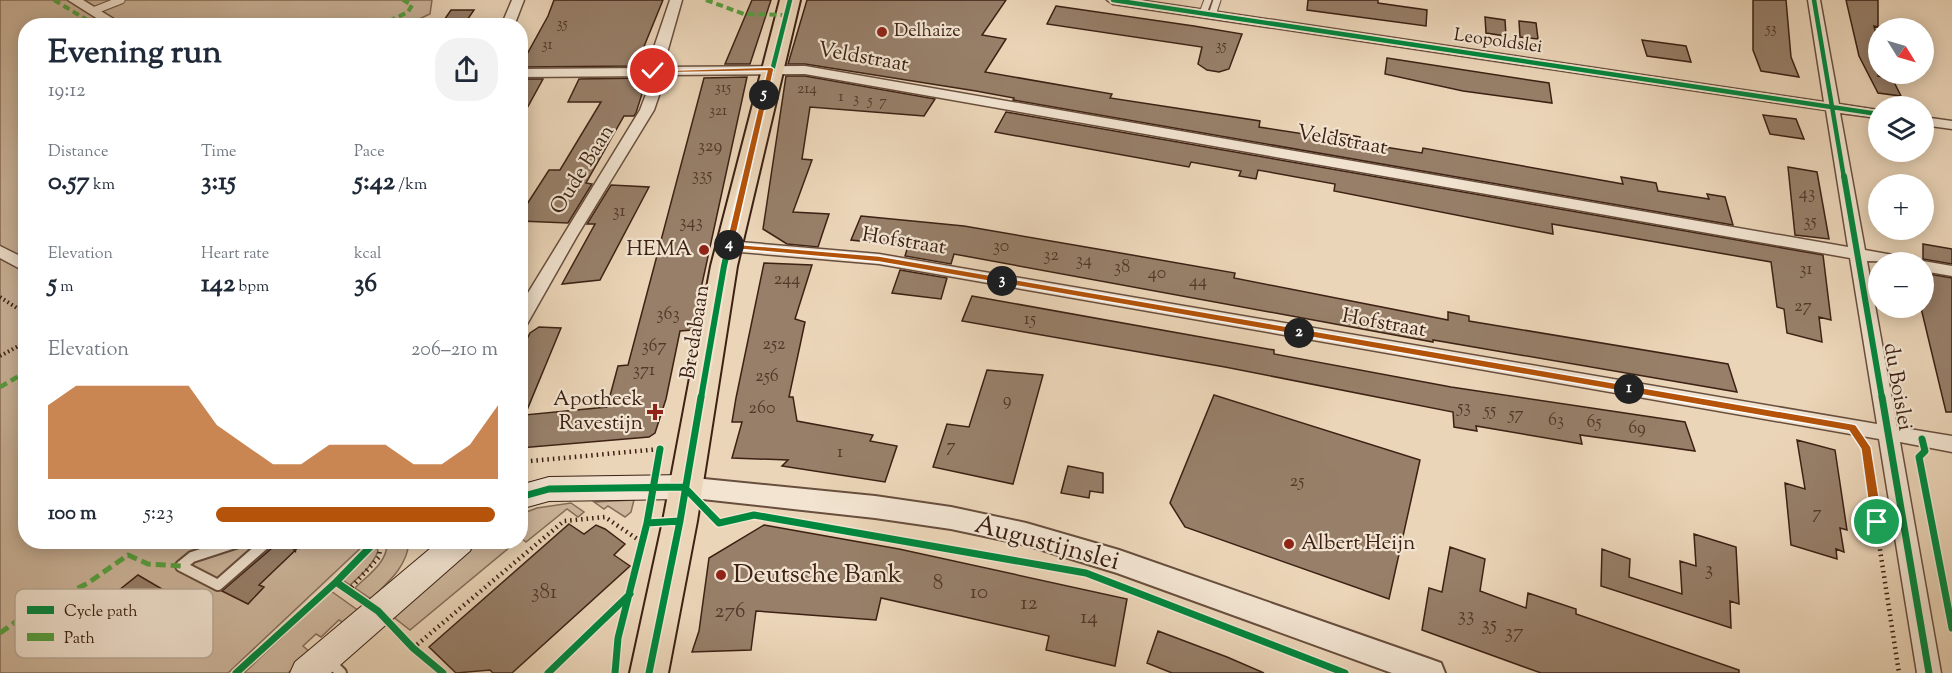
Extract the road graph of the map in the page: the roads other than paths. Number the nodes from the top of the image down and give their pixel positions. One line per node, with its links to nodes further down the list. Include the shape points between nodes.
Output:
1 (74, 0): 10 (street)
2 (121, 0): 10 (lane)
3 (518, 0): 13 (street)
4 (676, 0): 15 (street, Oude Baan)
5 (790, 0): 14 (main road, Bredabaan)
6 (1113, 0): 11 (street, Leopoldslei)
7 (1208, 0): 11 (lane)
8 (1217, 0): 11 (lane)
9 (1814, 0): 17 (street, du Boislei)
10 (93, 11): 12 (street)
11 (1208, 14): 17 (street, Leopoldslei)
12 (105, 18)
13 (510, 18)
14 (771, 69): 15 (street, Veldstraat); 21 (main road, Bredabaan); 23 (street, Veldstraat, via 805,70)
15 (657, 71): 16 (street, Veldstraat); 28 (street, Oude Baan, via 648,110)
16 (528, 73)
17 (1832, 108): 18 (street, Leopoldslei); 23 (street, du Boislei)
18 (1868, 113)
19 (1934, 123): 20 (street)
20 (1952, 125)
21 (729, 246): 29 (street, Hofstraat, via 879,259); 31 (main road, Bredabaan)
22 (0, 251): 25 (street)
23 (1857, 255): 24 (street, Veldstraat); 29 (street, du Boislei)
24 (1868, 257)
25 (18, 262)
26 (1934, 268): 27 (street)
27 (1952, 271)
28 (528, 308)
29 (1888, 435): 30 (street, Hofstraat); 39 (street, du Boislei)
30 (1952, 444)
31 (669, 487): 32 (main road, via 549,489); 37 (main road, Bredabaan); 38 (street, Augustijnslei, via 870,506 1026,534 1119,562)
32 (528, 495)
33 (217, 549): 34 (lane, via 192,557 181,566 218,585)
34 (259, 549)
35 (444, 549): 36 (main road)
36 (324, 668)
37 (649, 673)
38 (1430, 673)
39 (1929, 673)

